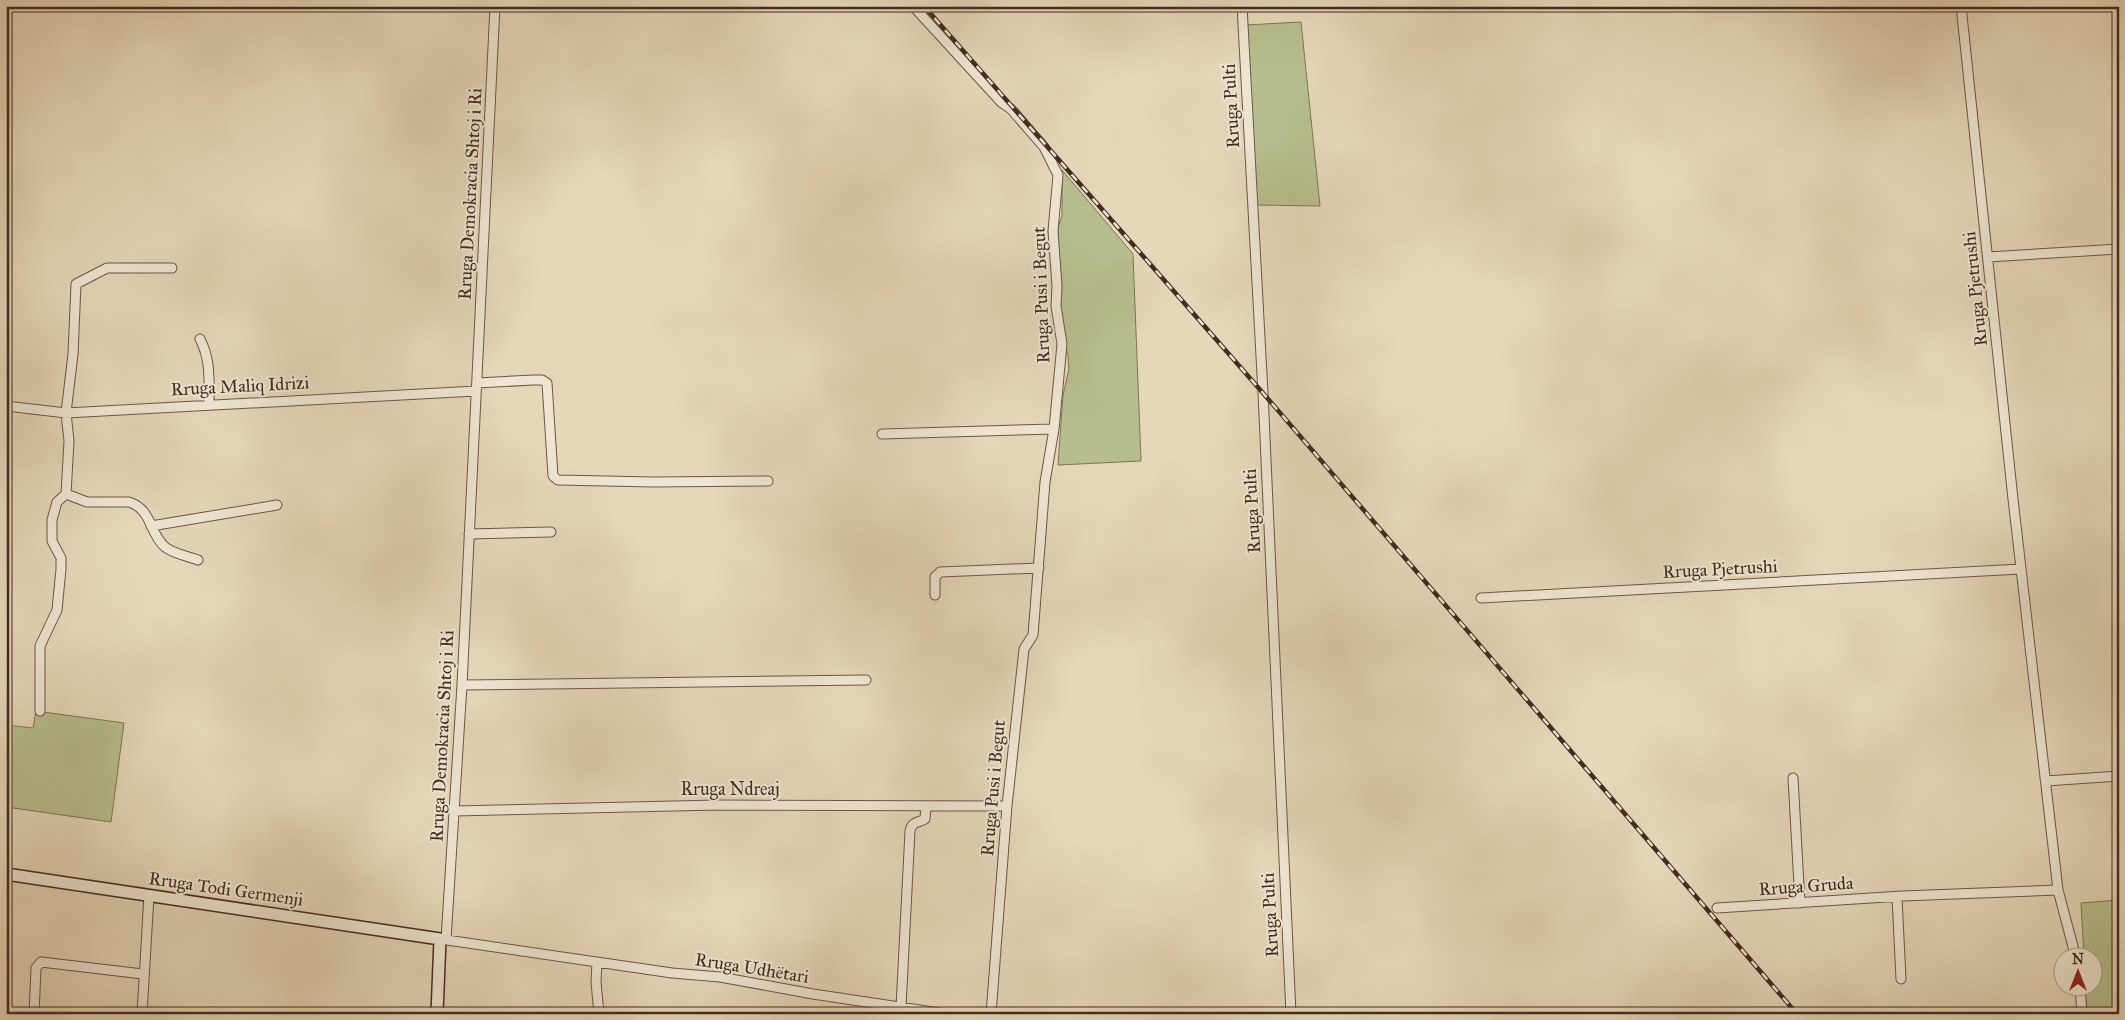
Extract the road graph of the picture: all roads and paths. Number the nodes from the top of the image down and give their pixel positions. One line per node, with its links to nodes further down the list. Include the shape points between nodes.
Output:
1 (495, 6): 9 (street, Rruga Demokracia Shtoj i Ri)
2 (913, 6): 13 (street, Rruga Pusi i Begut, via 1044,147 1058,175 1053,231 1056,306 1062,344)
3 (1242, 6): 54 (street, Rruga Pulti)
4 (1961, 6): 6 (street, Rruga Pjetrushi)
5 (2119, 249): 6 (street)
6 (1988, 257): 23 (street, Rruga Pjetrushi)
7 (172, 268): 12 (street, via 107,268 76,284)
8 (200, 340): 10 (street, via 209,365)
9 (476, 387): 10 (street, Rruga Maliq Idrizi); 15 (street, via 534,380 547,383 553,476 558,480); 20 (street, Rruga Demokracia Shtoj i Ri)
10 (209, 404): 12 (street, Rruga Maliq Idrizi)
11 (6, 406): 12 (street, Rruga Maliq Idrizi)
12 (66, 412): 16 (street, via 69,441)
13 (1054, 429): 14 (street); 22 (street, Rruga Pusi i Begut, via 1045,482)
14 (882, 434)
15 (768, 481)
16 (66, 494): 18 (street, via 87,502 135,504 147,515); 28 (street, via 57,502 52,520 52,541 61,558 62,569 57,610 40,646)
17 (277, 505): 18 (street)
18 (151, 526): 21 (street, via 165,547)
19 (551, 532): 20 (street)
20 (469, 534): 27 (street, Rruga Demokracia Shtoj i Ri)
21 (198, 560)
22 (1039, 568): 24 (street, via 940,572 935,577); 33 (street, Rruga Pusi i Begut, via 1032,635 1024,649)
23 (2021, 569): 25 (street, Rruga Pjetrushi); 31 (street, Rruga Pjetrushi)
24 (935, 595)
25 (1481, 598)
26 (866, 680): 27 (street)
27 (462, 685): 34 (street, Rruga Demokracia Shtoj i Ri)
28 (40, 711)
29 (2119, 776): 31 (street)
30 (1793, 778): 39 (street)
31 (2046, 781): 36 (street, Rruga Pjetrushi)
32 (926, 806): 33 (street, Rruga Ndreaj); 34 (street, Rruga Ndreaj, via 718,805); 47 (street, via 925,819 915,822 910,831)
33 (1007, 806): 53 (street, Rruga Pusi i Begut)
34 (454, 811): 41 (street, Rruga Demokracia Shtoj i Ri)
35 (6, 874): 37 (street, Rruga Todi Germenji)
36 (2058, 890): 38 (street, Rruga Gruda); 42 (street, Rruga Pjetrushi)
37 (149, 895): 41 (street, Rruga Todi Germenji); 44 (street)
38 (1897, 896): 39 (street, Rruga Gruda); 45 (street)
39 (1800, 903): 40 (street, Rruga Gruda)
40 (1717, 908)
41 (443, 939): 43 (street, Rruga Udhëtari); 50 (street)
42 (2073, 948)
43 (597, 962): 47 (street, Rruga Udhëtari, via 720,977); 51 (street)
44 (143, 974): 48 (street, via 42,962 36,968); 49 (street)
45 (1901, 979)
46 (2081, 998): 55 (street)
47 (901, 1007): 52 (street, Rruga Udhëtari)
48 (34, 1014)
49 (142, 1014)
50 (437, 1014)
51 (599, 1014)
52 (946, 1014)
53 (990, 1014)
54 (1291, 1014)
55 (2082, 1014)

